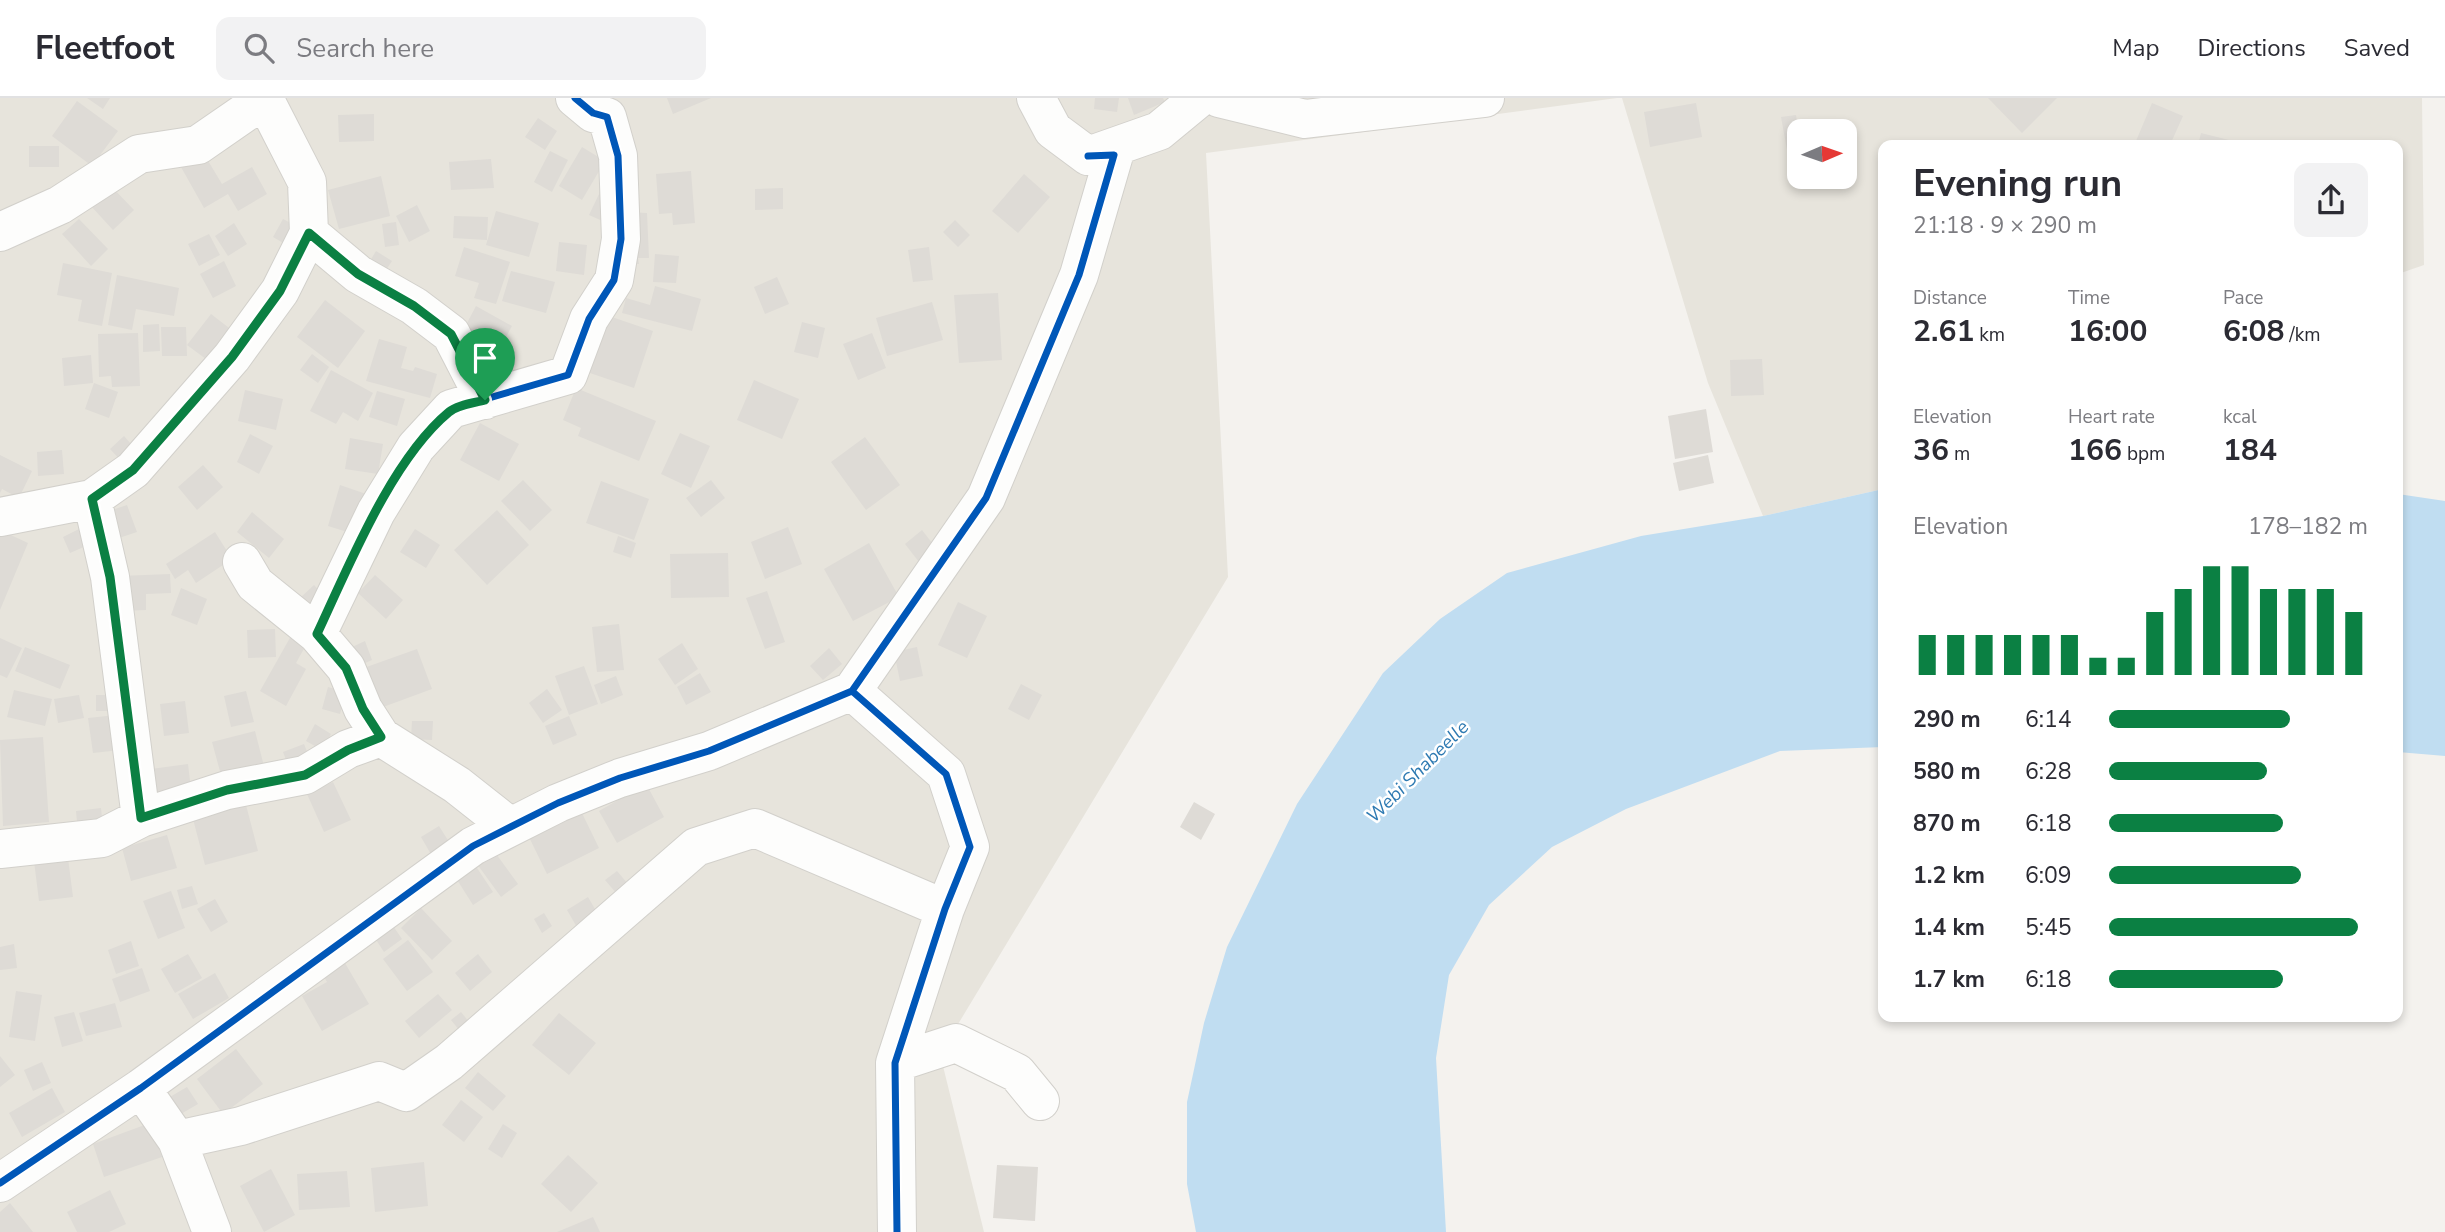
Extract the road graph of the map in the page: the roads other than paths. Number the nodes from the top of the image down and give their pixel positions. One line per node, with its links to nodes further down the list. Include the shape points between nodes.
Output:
1 (575, 98): 10 (street, via 593,113 607,117 618,156 622,217 614,280 589,319 568,375)
2 (1036, 98): 7 (street, via 1053,130)
3 (1199, 98): 7 (street, via 1159,131)
4 (1219, 98): 5 (street, via 1305,119)
5 (1485, 98)
6 (266, 99): 8 (street, via 198,145 139,154 60,205); 9 (street, via 307,183)
7 (1088, 156): 15 (street, via 1114,155 1079,275 986,498)
8 (0, 232)
9 (309, 233): 10 (street, via 358,274 451,334); 11 (street, via 280,291 232,357 133,470)
10 (485, 400): 14 (street, via 451,410 416,447 376,512)
11 (92, 499): 12 (street); 17 (street, via 110,577)
12 (0, 517)
13 (242, 562): 14 (street, via 255,584)
14 (317, 634): 16 (street, via 346,668)
15 (852, 691): 18 (street, via 709,751 620,778); 20 (street, via 946,774 970,847)
16 (381, 737): 17 (street, via 305,775 227,790); 18 (street, via 457,785)
17 (141, 818): 19 (street, via 102,838)
18 (509, 826): 22 (street, via 473,846)
19 (0, 849)
20 (945, 909): 21 (street); 24 (street, via 755,828 695,847 449,1062 406,1093 379,1081 241,1126)
21 (895, 1063): 23 (street, via 956,1043 1017,1073); 27 (street)
22 (141, 1088): 24 (street); 25 (street)
23 (1040, 1101)
24 (177, 1140): 26 (street)
25 (0, 1183)
26 (212, 1232)
27 (897, 1232)

